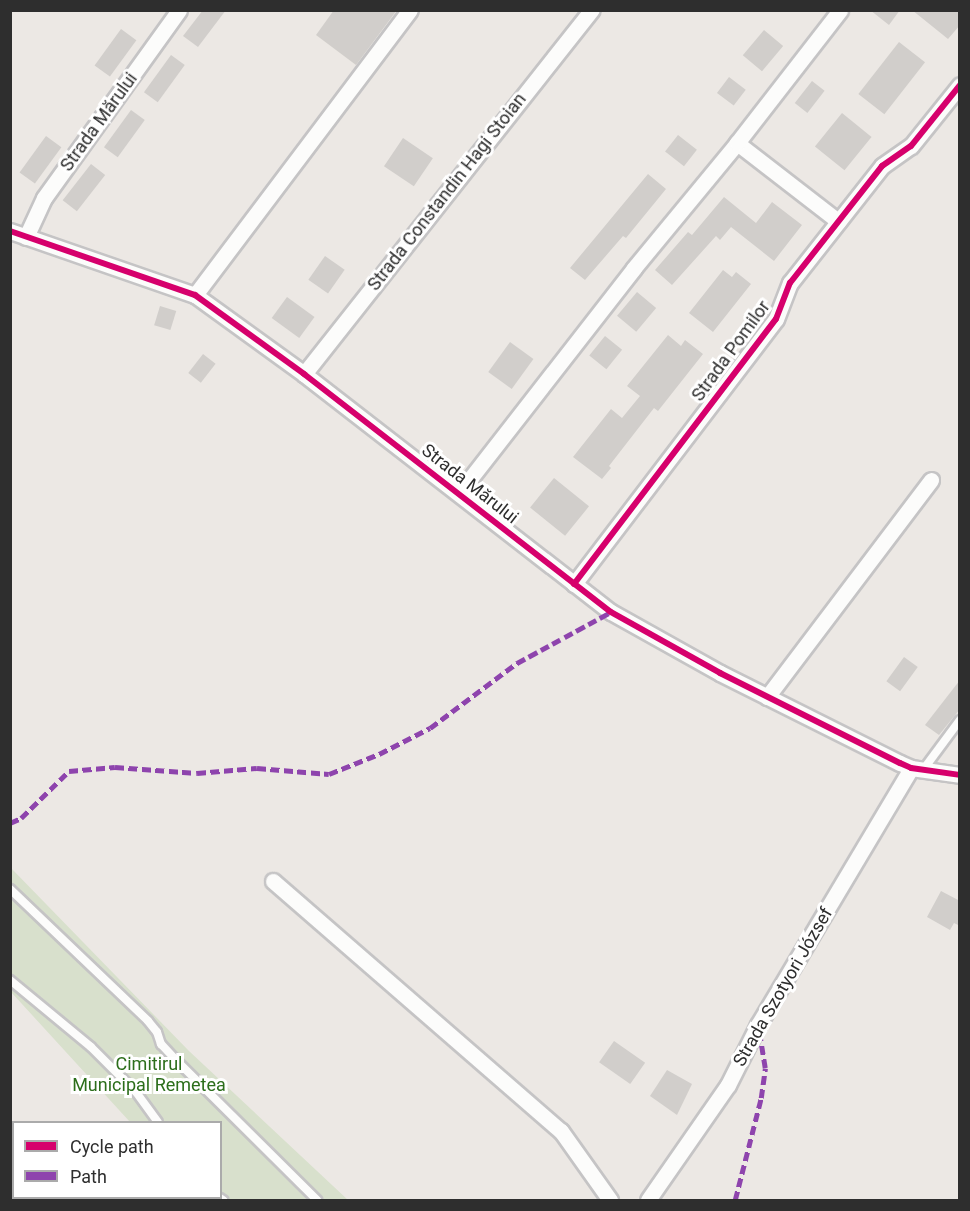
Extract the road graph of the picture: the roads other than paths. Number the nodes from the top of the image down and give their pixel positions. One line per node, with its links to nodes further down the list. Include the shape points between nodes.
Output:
1 (179, 10): 9 (street, Strada Mărului, via 44,198)
2 (410, 10): 10 (street)
3 (591, 10): 11 (street, Strada Constandin Hagi Stoian)
4 (840, 10): 6 (street)
5 (960, 85): 7 (street, Strada Pomilor, via 911,146 882,166)
6 (737, 143): 7 (street); 13 (street, via 634,268)
7 (838, 221): 14 (street, Strada Pomilor, via 790,283 776,319)
8 (10, 231): 9 (street, Strada Mărului)
9 (26, 237): 10 (street, Strada Mărului)
10 (195, 295): 11 (street, Strada Mărului)
11 (304, 374): 13 (street, Strada Mărului)
12 (931, 480): 15 (street)
13 (459, 494): 14 (street, Strada Mărului)
14 (574, 585): 15 (street, Strada Mărului, via 611,612)
15 (767, 697): 17 (street, Strada Mărului)
16 (960, 720): 17 (lane)
17 (917, 769): 18 (street); 25 (street, Strada Szotyori József, via 758,1026 728,1084)
18 (960, 775)
19 (273, 881): 24 (street, via 561,1131)
20 (10, 889): 23 (lane, via 148,1021 168,1051)
21 (10, 980): 22 (lane, via 106,1062)
22 (157, 1121)
23 (317, 1200)
24 (610, 1200)
25 (648, 1200)

